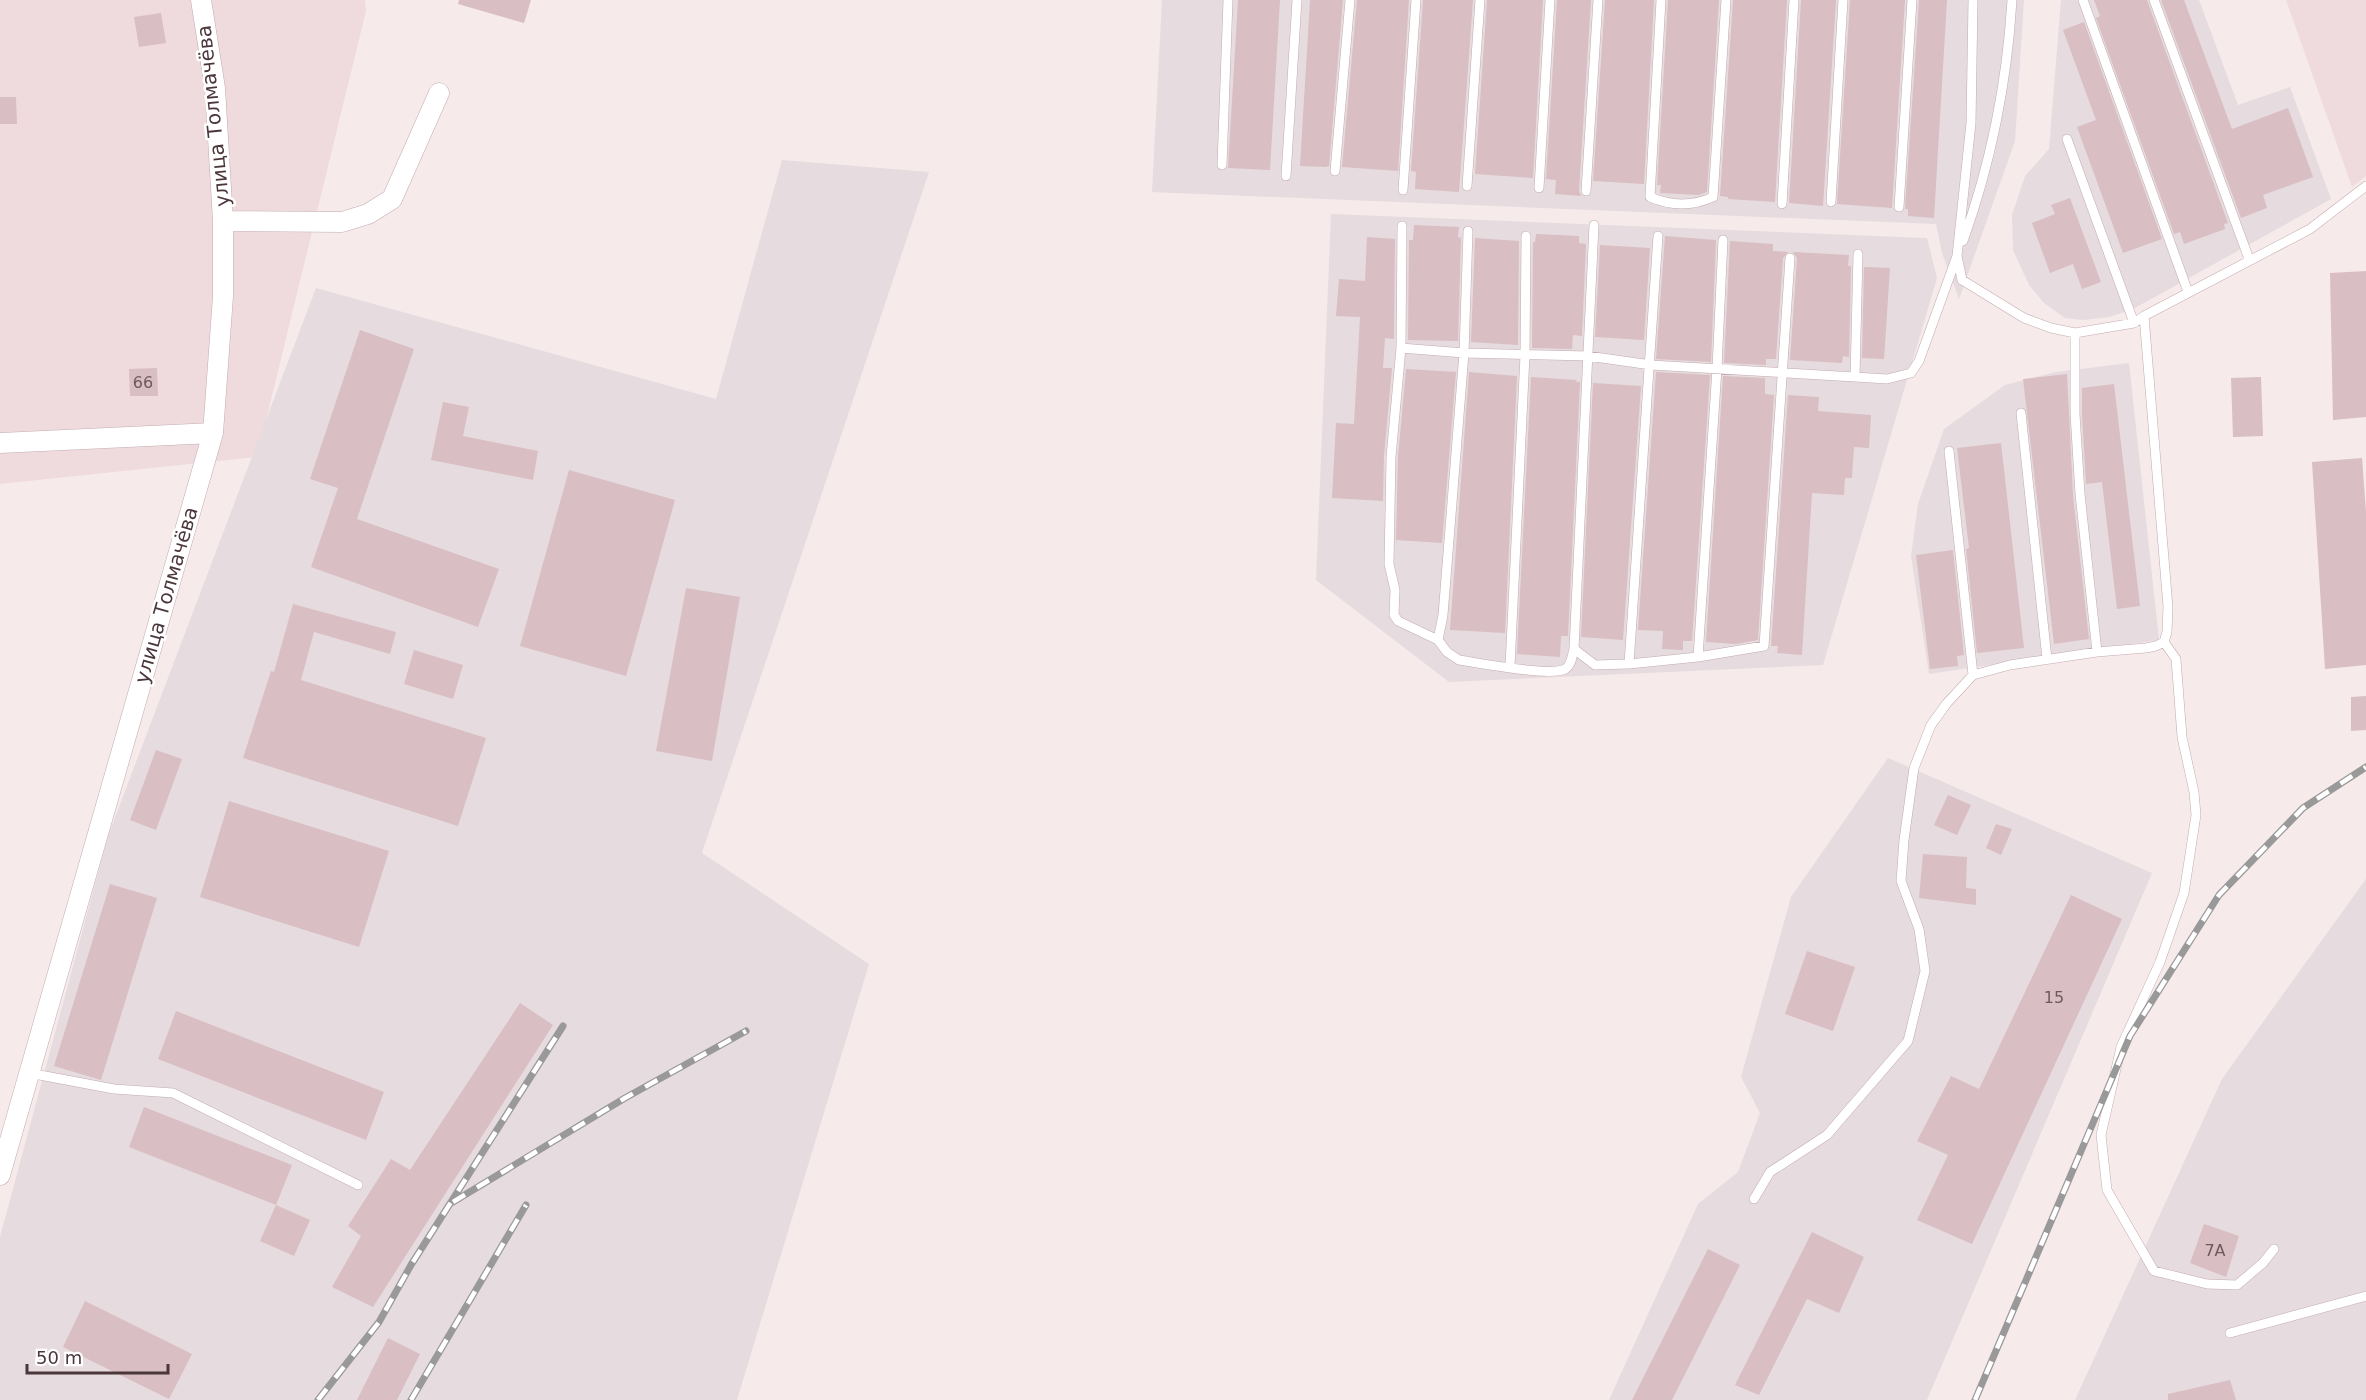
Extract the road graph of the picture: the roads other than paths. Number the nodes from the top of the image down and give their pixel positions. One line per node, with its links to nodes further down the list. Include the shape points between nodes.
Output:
1 (201, 0): 31 (street, улица Толмачёва, via 214,88)
2 (1228, 0): 20 (lane)
3 (1296, 0): 22 (lane)
4 (1350, 0): 21 (lane)
5 (1416, 0): 26 (lane)
6 (1480, 0): 23 (lane)
7 (1550, 0): 25 (lane)
8 (1598, 0): 27 (lane)
9 (1661, 0): 10 (lane, via 1650,196 1685,205 1713,197)
10 (1726, 0)
11 (1794, 0): 29 (lane)
12 (1843, 0): 28 (lane)
13 (1912, 0): 30 (lane)
14 (1973, 0): 39 (lane, via 1971,123)
15 (2012, 0): 39 (lane, via 1998,117 1981,186)
16 (2083, 0): 42 (lane)
17 (2154, 0): 41 (lane)
18 (439, 93): 31 (street, via 392,199 368,214 342,222)
19 (2067, 139): 44 (lane)
20 (1222, 165)
21 (1335, 171)
22 (1286, 176)
23 (1467, 186)
24 (2366, 186): 41 (lane, via 2310,229)
25 (1539, 188)
26 (1402, 190)
27 (1586, 191)
28 (1831, 202)
29 (1782, 204)
30 (1899, 207)
31 (224, 221): 55 (street, улица Толмачёва)
32 (1594, 225): 49 (lane)
33 (1402, 226): 46 (lane)
34 (1468, 231): 47 (lane)
35 (1526, 236): 48 (lane)
36 (1658, 236): 50 (lane)
37 (1723, 240): 51 (lane)
38 (1858, 254): 53 (lane)
39 (1957, 256): 45 (lane, via 1962,280 2024,318); 53 (lane, via 1919,362 1911,373 1887,379)
40 (1790, 258): 52 (lane)
41 (2249, 260): 42 (lane)
42 (2188, 292): 43 (lane)
43 (2144, 316): 44 (lane); 59 (lane, via 2169,607)
44 (2134, 323): 45 (lane)
45 (2075, 333): 61 (lane, via 2076,437)
46 (1401, 348): 47 (lane); 58 (lane, via 1391,457 1389,564 1395,590 1394,615 1398,621)
47 (1464, 353): 48 (lane); 58 (lane)
48 (1525, 355): 49 (lane); 65 (lane)
49 (1588, 356): 50 (lane); 60 (lane)
50 (1651, 365): 51 (lane); 64 (lane)
51 (1717, 368): 52 (lane); 62 (lane)
52 (1784, 373): 53 (lane); 62 (lane, via 1764,646)
53 (1855, 377)
54 (2021, 413): 63 (lane)
55 (213, 432): 56 (street); 67 (street, улица Толмачёва)
56 (0, 443)
57 (1949, 451): 66 (lane)
58 (1438, 640): 65 (lane, via 1459,660)
59 (2164, 642): 61 (lane, via 2146,648); 71 (lane, via 2175,659 2182,737 2196,815 2184,893 2160,962 2121,1047 2101,1135 2107,1190 2154,1271 2207,1284 2237,1285)
60 (1574, 648): 64 (lane, via 1595,664); 65 (lane, via 1564,670 1545,672)
61 (2097, 652): 63 (lane)
62 (1698, 657): 64 (lane)
63 (2047, 659): 66 (lane)
64 (1629, 664)
65 (1510, 666)
66 (1973, 675): 70 (lane, via 1931,725 1914,768 1901,881 1919,929 1925,971 1908,1041 1827,1135 1770,1172)
67 (29, 1073): 68 (street, улица Толмачёва); 69 (lane, via 114,1089 173,1093)
68 (0, 1175)
69 (358, 1185)
70 (1754, 1199)
71 (2274, 1248)
72 (2366, 1296): 73 (lane)
73 (2230, 1333)

